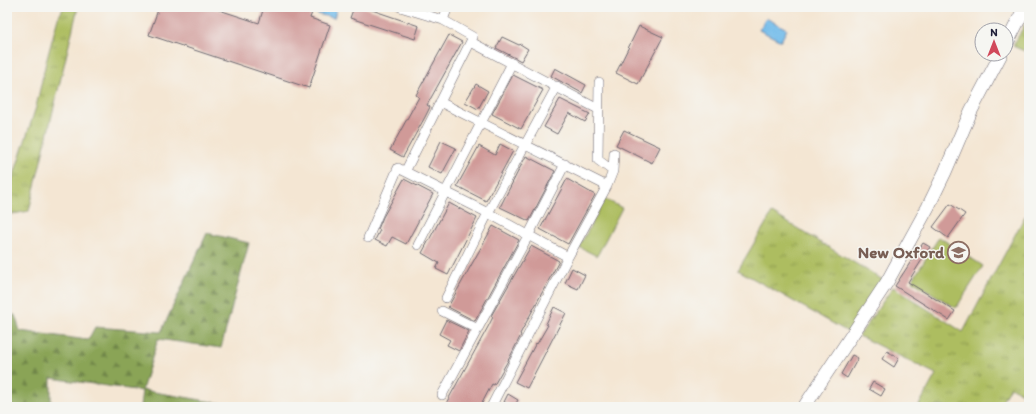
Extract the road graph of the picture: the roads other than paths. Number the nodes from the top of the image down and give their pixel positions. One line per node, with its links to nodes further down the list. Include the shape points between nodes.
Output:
1 (400, 7): 4 (street)
2 (448, 7): 4 (street)
3 (1025, 7): 5 (street)
4 (443, 20): 6 (street, via 473,37)
5 (1014, 28)
6 (471, 42): 8 (street); 11 (street)
7 (997, 62): 31 (street, via 971,111 928,207 887,282)
8 (512, 63): 10 (street); 13 (street)
9 (600, 82): 12 (street)
10 (557, 86): 12 (street); 14 (street)
11 (440, 102): 13 (street); 17 (street)
12 (598, 109): 18 (street, via 598,160)
13 (481, 123): 14 (street); 20 (street)
14 (525, 145): 16 (street); 21 (street)
15 (614, 153): 18 (street)
16 (565, 164): 19 (street); 22 (street)
17 (406, 170): 20 (street); 23 (street, via 398,168)
18 (613, 171): 19 (street)
19 (607, 186): 25 (street)
20 (446, 192): 21 (street); 24 (street)
21 (488, 213): 22 (street); 26 (street)
22 (529, 234): 25 (street); 28 (street)
23 (368, 238)
24 (418, 245)
25 (568, 257): 30 (street)
26 (446, 298)
27 (442, 311): 28 (street)
28 (478, 329): 29 (street)
29 (442, 395)
30 (491, 407)
31 (804, 407)

